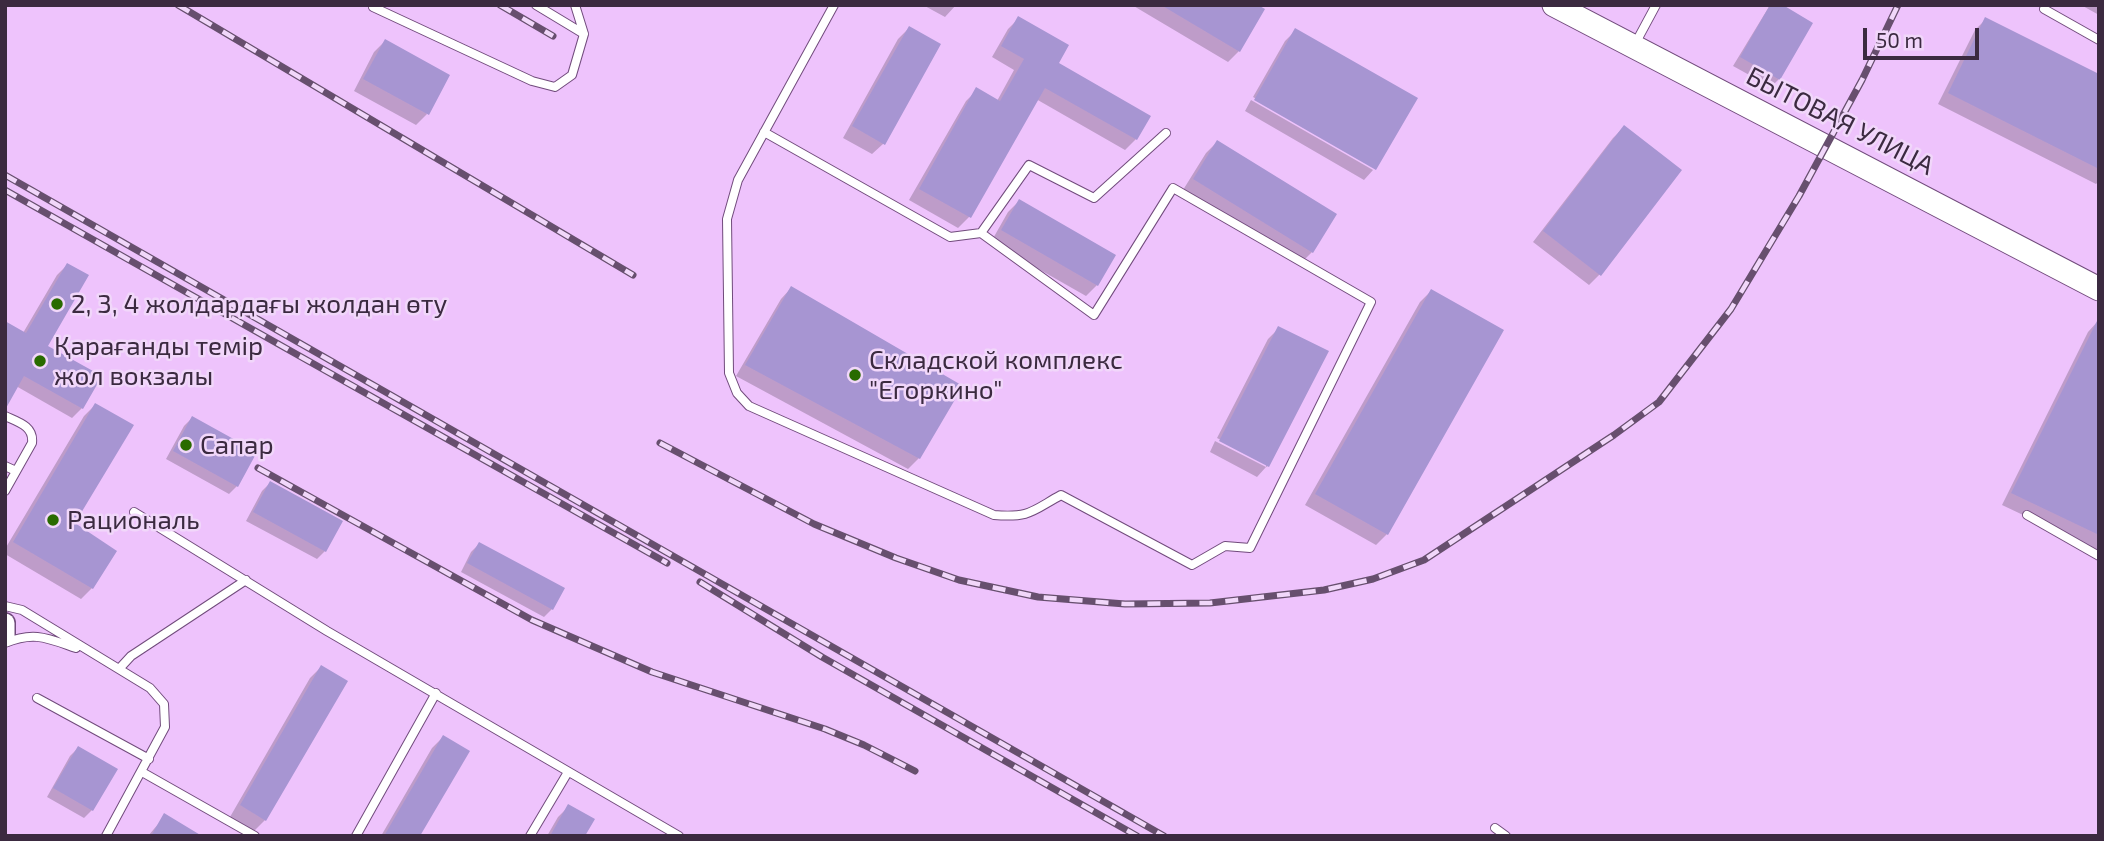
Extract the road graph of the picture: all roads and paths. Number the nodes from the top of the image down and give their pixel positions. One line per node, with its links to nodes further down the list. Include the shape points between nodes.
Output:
1 (536, 5): 8 (lane)
2 (575, 5): 8 (lane)
3 (834, 5): 11 (lane)
4 (1554, 5): 10 (main road, БЫТОВАЯ УЛИЦА)
5 (1656, 5): 10 (lane)
6 (373, 7): 8 (lane, via 531,81 555,87 572,75)
7 (2044, 9): 9 (lane)
8 (584, 34)
9 (2099, 40)
10 (1634, 46): 14 (main road, БЫТОВАЯ УЛИЦА)
11 (764, 132): 13 (lane, via 950,237); 13 (lane, via 738,180 727,219 729,373 737,393 749,406 994,515 1028,515 1061,495 1192,565 1225,546 1250,548 1371,302 1173,188 1094,315)
12 (1166, 133): 13 (lane, via 1094,198 1029,165)
13 (981, 233)
14 (2099, 289)
15 (5, 416): 17 (lane, via 33,435)
16 (5, 466): 17 (lane)
17 (16, 471): 18 (lane)
18 (5, 491)
19 (134, 512): 22 (lane)
20 (2027, 515): 21 (lane)
21 (2099, 556)
22 (246, 580): 28 (lane, via 131,656); 29 (lane)
23 (5, 606): 27 (lane, via 22,610)
24 (5, 624): 25 (street)
25 (5, 636)
26 (5, 643): 27 (lane, via 23,635 39,636)
27 (89, 652): 28 (lane)
28 (119, 669): 31 (lane, via 150,688 164,705 165,727)
29 (436, 693): 33 (lane); 37 (lane)
30 (37, 698): 31 (lane)
31 (149, 759): 32 (lane)
32 (142, 772): 35 (lane); 36 (lane)
33 (568, 772): 38 (lane); 39 (lane)
34 (1495, 828): 40 (lane)
35 (106, 836)
36 (255, 836)
37 (356, 836)
38 (530, 836)
39 (679, 836)
40 (1506, 836)

